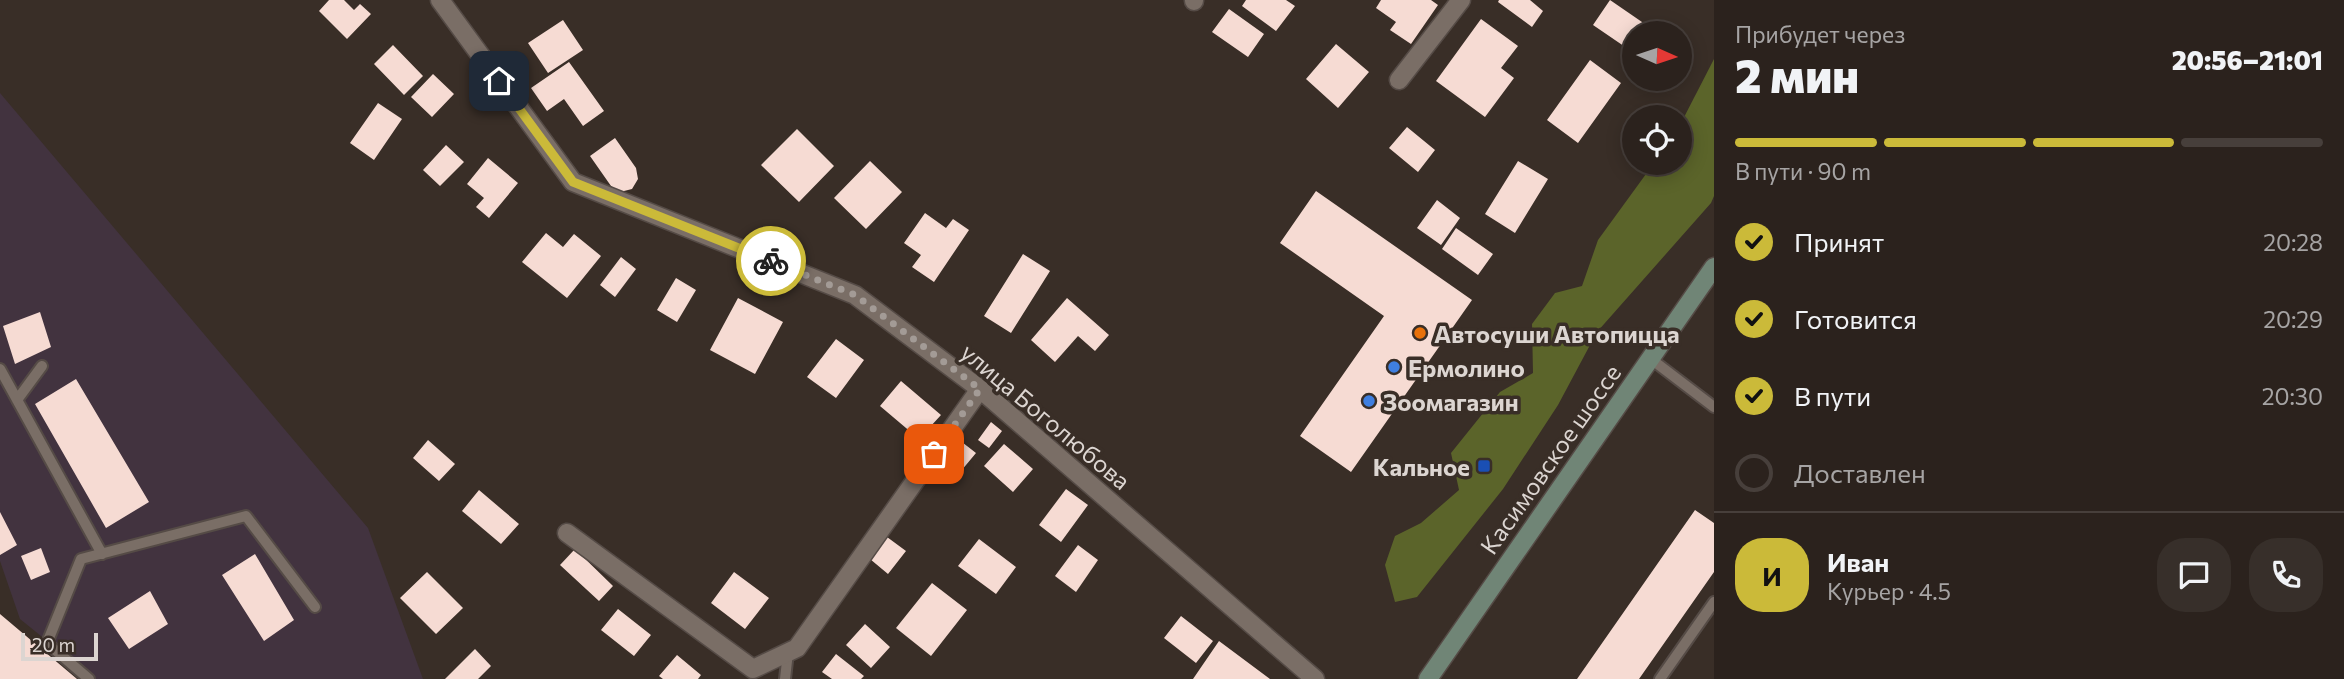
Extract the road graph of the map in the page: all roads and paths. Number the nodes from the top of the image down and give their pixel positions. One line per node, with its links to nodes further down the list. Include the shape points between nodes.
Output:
1 (440, 0): 8 (street, улица Боголюбова, via 573,182 855,295)
2 (1461, 0): 3 (street)
3 (1399, 80)
4 (1714, 267): 5 (main road, Касимовское шоссе)
5 (1651, 359): 10 (lane); 19 (main road, Касимовское шоссе)
6 (42, 366): 9 (lane)
7 (0, 369): 9 (lane)
8 (980, 389): 15 (street, via 797,648); 18 (street, улица Боголюбова)
9 (17, 400): 12 (lane)
10 (1714, 408)
11 (567, 533): 15 (street, via 753,669)
12 (102, 554): 14 (lane, via 246,516); 16 (lane, via 81,559 47,643)
13 (1714, 603): 20 (lane)
14 (315, 607)
15 (788, 652): 17 (lane)
16 (89, 679)
17 (785, 679)
18 (1315, 679)
19 (1427, 679)
20 (1660, 679)

